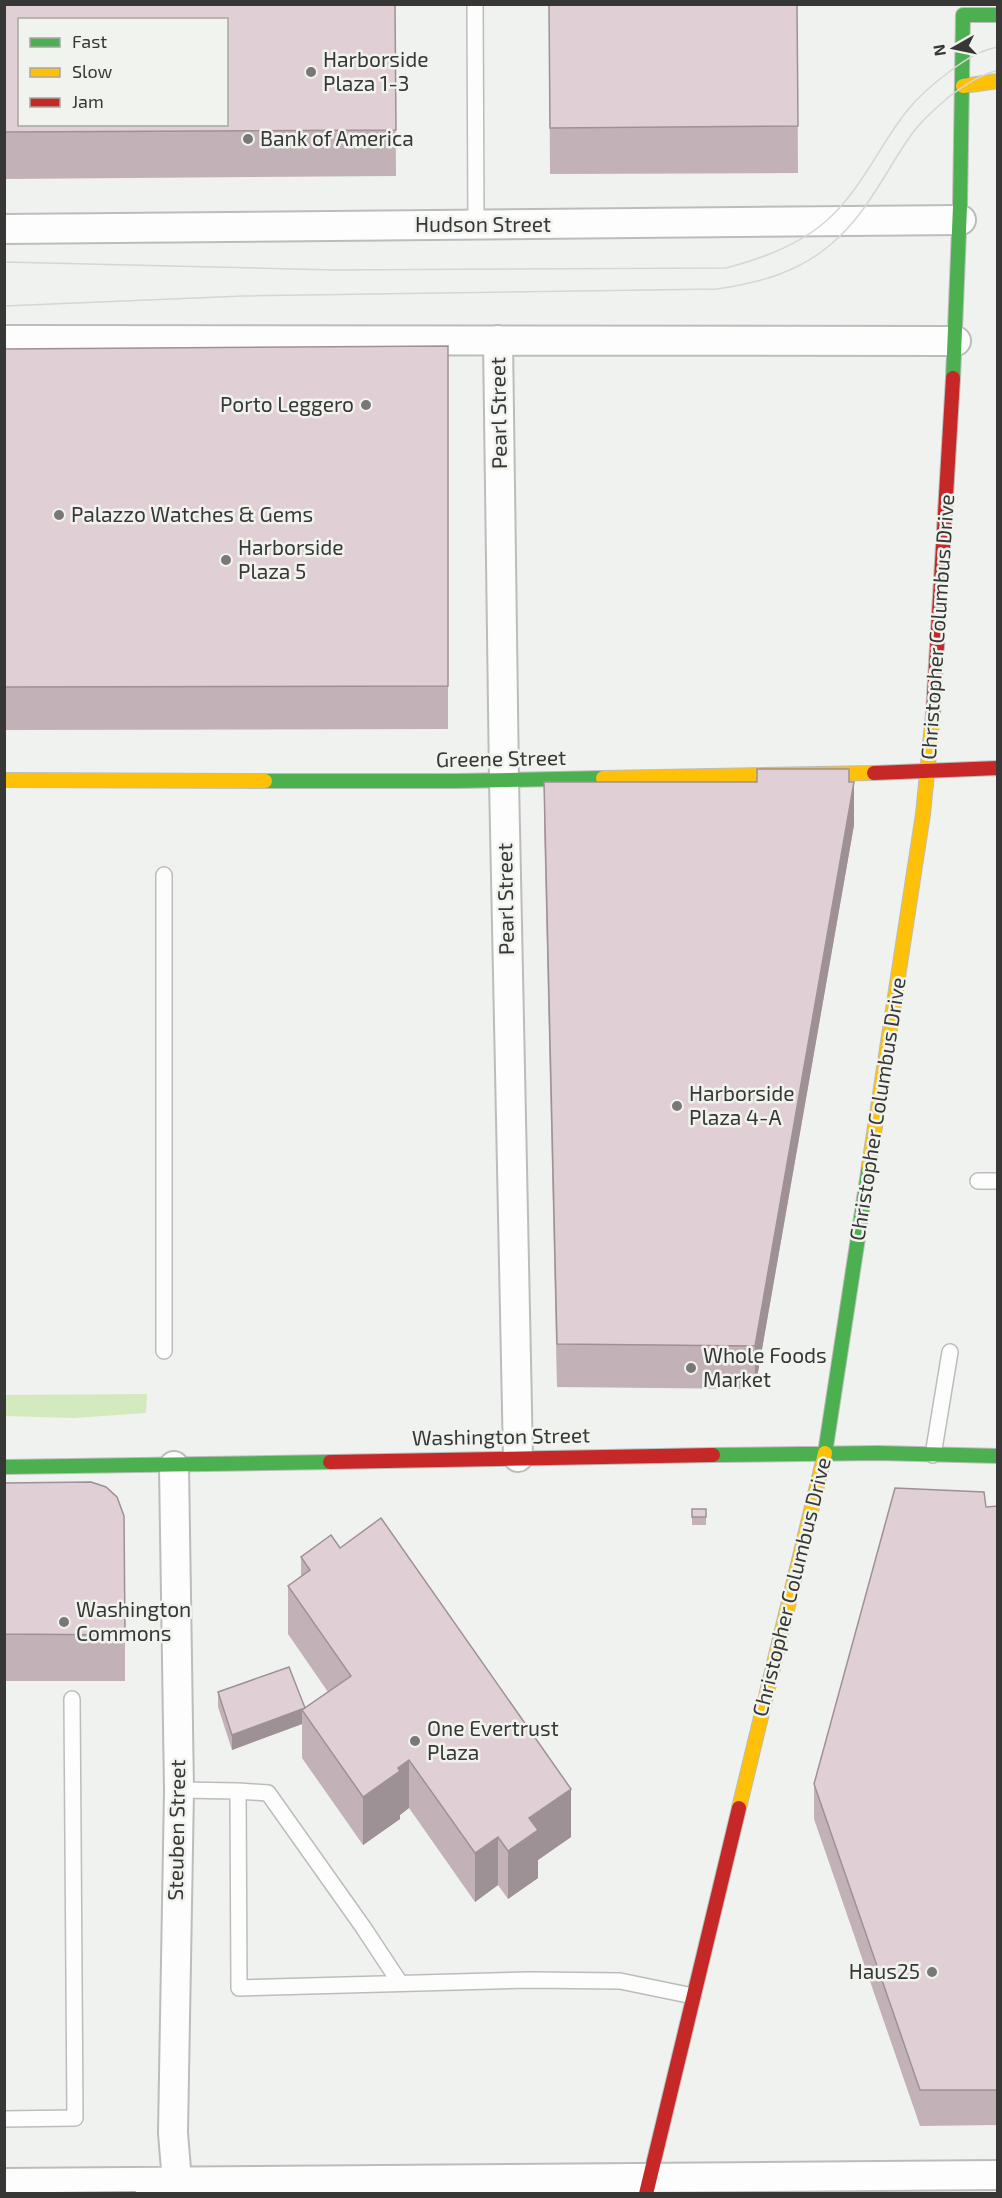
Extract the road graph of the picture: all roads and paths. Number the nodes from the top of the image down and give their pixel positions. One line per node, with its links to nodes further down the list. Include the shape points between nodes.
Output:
1 (475, 4): 7 (lane)
2 (963, 10): 3 (street); 5 (street, Christopher Columbus Drive)
3 (998, 15)
4 (998, 81): 5 (street)
5 (963, 86): 6 (street, Christopher Columbus Drive)
6 (961, 220): 7 (street, Hudson Street); 11 (street, Christopher Columbus Drive)
7 (476, 225): 8 (street, Hudson Street)
8 (4, 229)
9 (4, 340): 10 (street)
10 (498, 340): 11 (street); 15 (street, Pearl Street)
11 (956, 341): 13 (street, Christopher Columbus Drive)
12 (998, 768): 13 (street, Greene Street)
13 (928, 770): 15 (street, Greene Street); 21 (street, Christopher Columbus Drive)
14 (4, 780): 15 (street, Greene Street)
15 (504, 780): 24 (street, Pearl Street)
16 (164, 875): 19 (lane)
17 (978, 1181): 18 (lane)
18 (998, 1181)
19 (164, 1352)
20 (950, 1352): 22 (lane)
21 (825, 1454): 22 (street, Washington Street); 24 (street, Washington Street); 31 (street, Christopher Columbus Drive)
22 (933, 1455): 23 (street, Washington Street)
23 (998, 1456)
24 (519, 1457): 25 (street, Washington Street)
25 (174, 1466): 26 (street, Washington Street); 28 (street, Steuben Street)
26 (4, 1467)
27 (72, 1699): 32 (lane, via 75,2118)
28 (179, 1790): 29 (lane); 36 (street, Steuben Street, via 173,2133)
29 (238, 1791): 30 (lane, via 268,1793); 30 (lane, via 238,1988)
30 (400, 1983): 31 (lane, via 620,1981)
31 (693, 1996): 35 (street, Christopher Columbus Drive)
32 (4, 2119)
33 (998, 2175): 35 (street)
34 (4, 2183): 36 (street)
35 (648, 2185): 36 (street)
36 (178, 2187)

